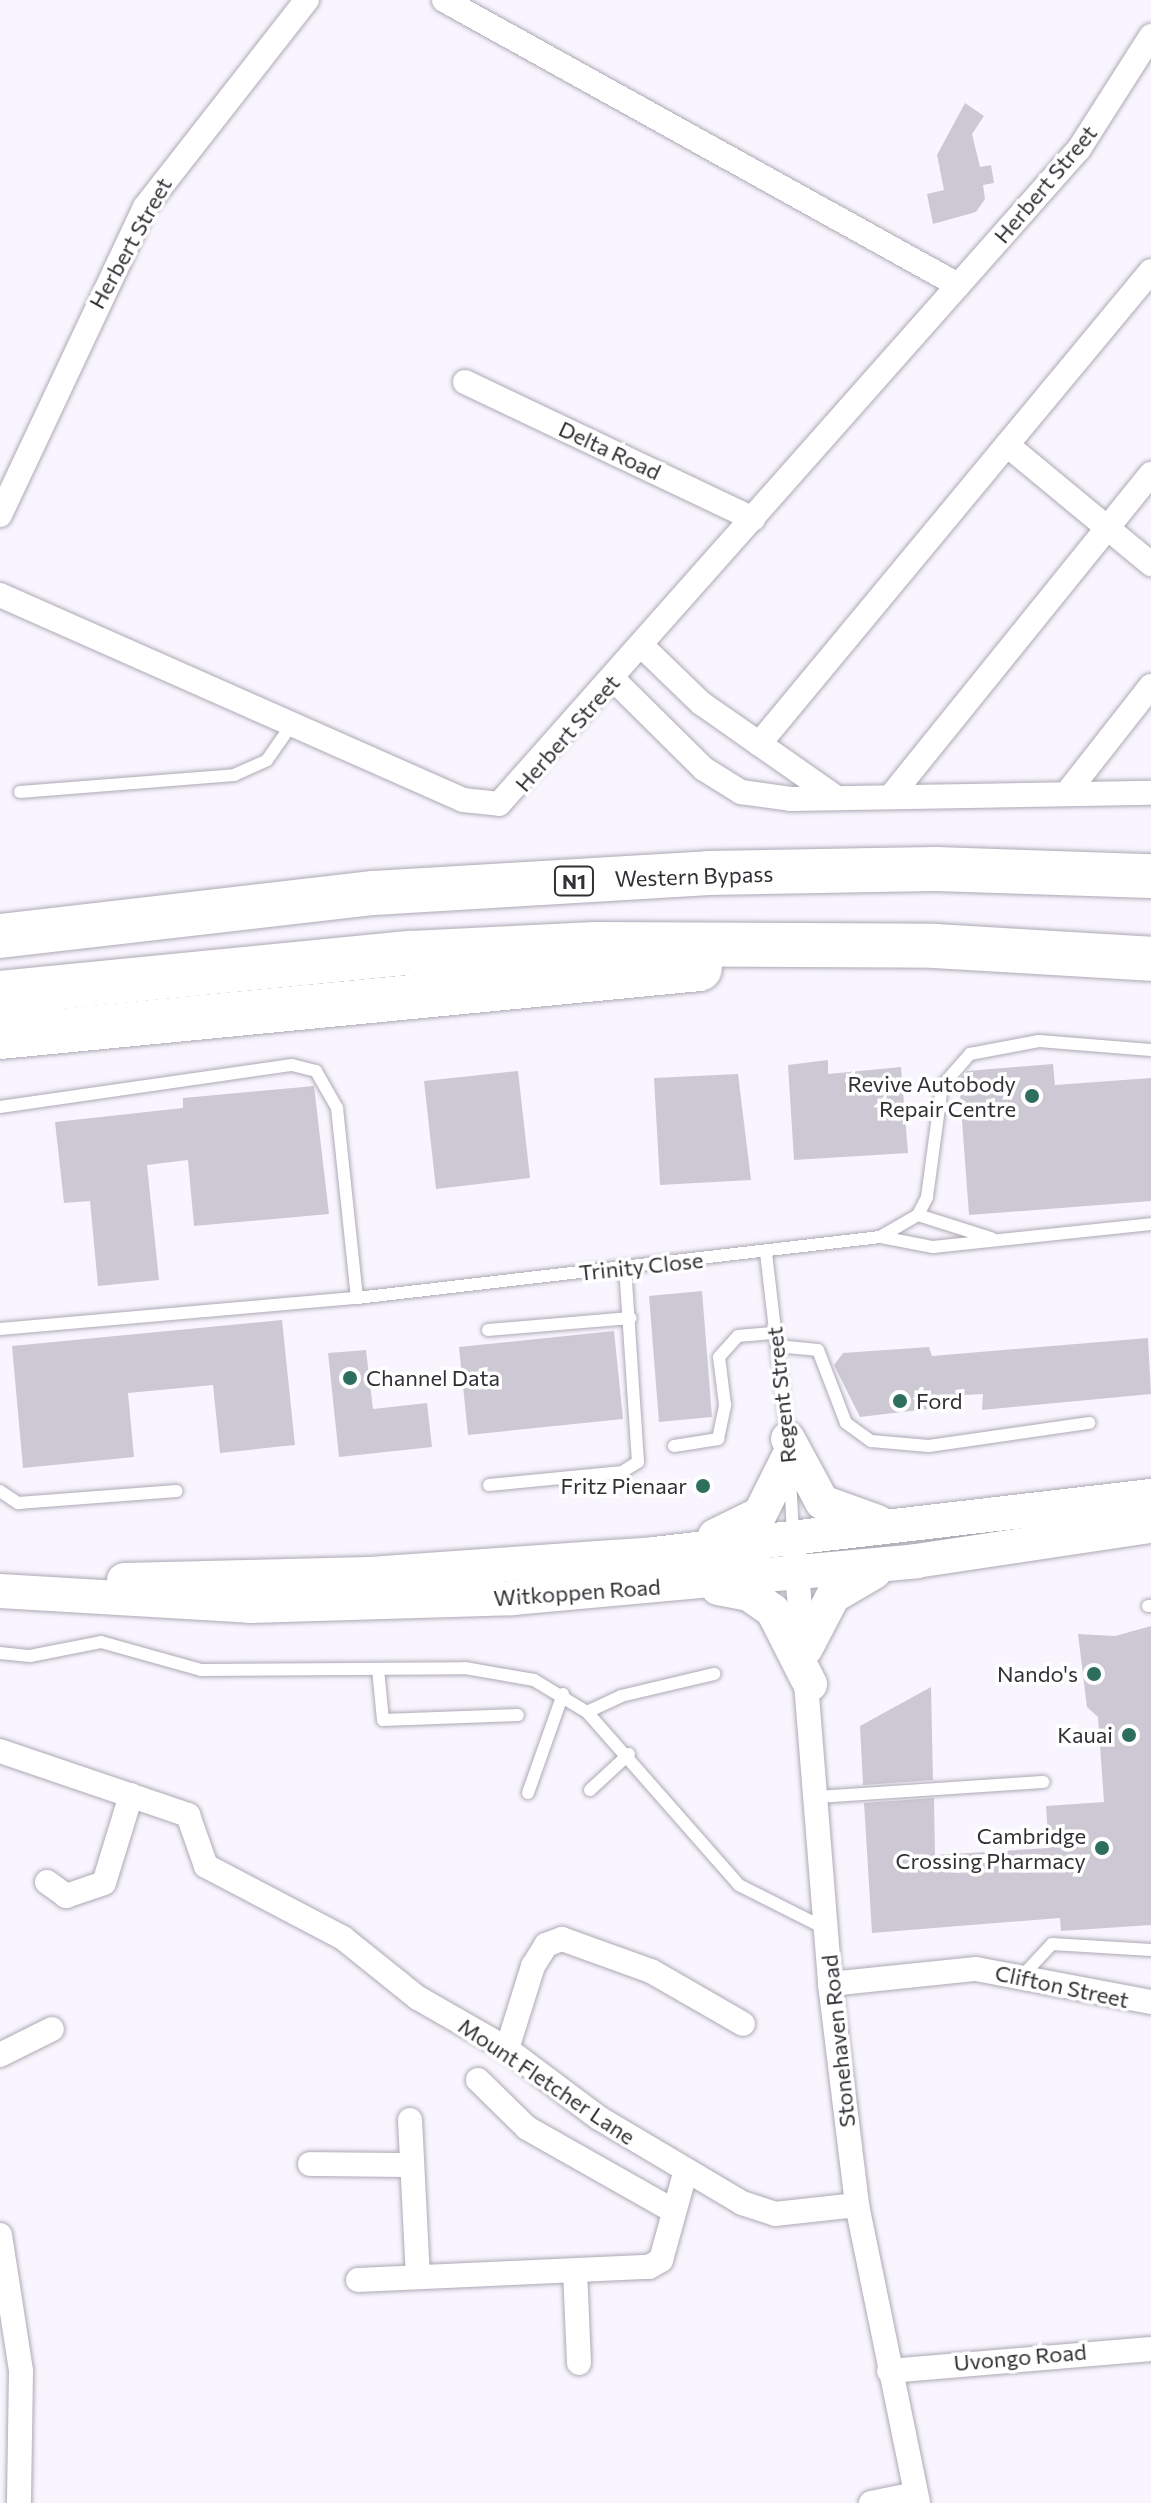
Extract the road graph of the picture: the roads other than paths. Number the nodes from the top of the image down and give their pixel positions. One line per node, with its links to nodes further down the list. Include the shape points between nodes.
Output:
1 (307, 0): 9 (street, Herbert Street, via 145,207)
2 (444, 0): 5 (street)
3 (1151, 36): 5 (street, Herbert Street, via 1079,149)
4 (1151, 271): 7 (street)
5 (958, 285): 10 (street, Herbert Street)
6 (465, 382): 10 (street, Delta Road)
7 (1007, 445): 11 (street); 18 (street)
8 (1151, 474): 11 (street)
9 (0, 515)
10 (753, 519): 14 (street, Herbert Street)
11 (1107, 527): 12 (street); 23 (street)
12 (1151, 564)
13 (0, 595): 17 (street, Herbert Street)
14 (643, 647): 15 (street, Herbert Street); 18 (street, via 701,703)
15 (613, 679): 17 (street, Herbert Street, via 499,804 463,800); 22 (street, via 721,783 766,797)
16 (1151, 686): 20 (street)
17 (290, 727): 19 (lane, via 267,760 216,779)
18 (759, 744): 22 (street)
19 (20, 792)
20 (1067, 793): 21 (street); 23 (street)
21 (1151, 793)
22 (834, 796): 23 (street)
23 (891, 796)
24 (1151, 876): 25 (highway, Western Bypass / N1, via 936,869 708,873 374,893)
25 (0, 936)
26 (881, 947): 27 (highway); 28 (highway, via 595,944 411,953); 29 (highway)
27 (1151, 959)
28 (0, 993)
29 (0, 1037)
30 (1151, 1050): 32 (lane, via 1039,1041 970,1054 942,1086 927,1197)
31 (0, 1107): 38 (lane, via 292,1065 316,1071 337,1108)
32 (918, 1215): 34 (lane, Trinity Close); 35 (lane)
33 (1151, 1224): 35 (lane)
34 (880, 1237): 35 (lane, via 933,1247); 36 (lane, Trinity Close)
35 (998, 1240)
36 (766, 1253): 37 (lane, Trinity Close); 42 (lane, Regent Street)
37 (625, 1268): 38 (lane, Trinity Close); 39 (lane)
38 (357, 1298): 40 (lane, Trinity Close)
39 (630, 1318): 41 (lane); 48 (lane, via 638,1462 622,1472)
40 (0, 1329)
41 (488, 1330)
42 (775, 1333): 43 (lane, Regent Street); 45 (lane, via 738,1336 719,1357 725,1405 718,1439)
43 (777, 1346): 44 (lane, via 818,1350 846,1423 871,1441 929,1446); 46 (lane, Regent Street)
44 (1089, 1423)
45 (674, 1446)
46 (788, 1449): 53 (main road, via 813,1492 834,1511 869,1521); 55 (lane, Regent Street); 56 (main road, via 767,1505 749,1523)
47 (1151, 1479): 52 (lane)
48 (489, 1485)
49 (0, 1491): 50 (lane, via 18,1503)
50 (177, 1491)
51 (1151, 1496): 52 (main road, Witkoppen Road)
52 (1019, 1512): 53 (main road, Witkoppen Road)
53 (946, 1523): 55 (main road, Witkoppen Road)
54 (1151, 1526): 57 (main road, Witkoppen Road)
55 (793, 1538): 56 (main road, Witkoppen Road); 58 (street, Stonehaven Road)
56 (654, 1554): 59 (main road, Witkoppen Road, via 254,1579)
57 (916, 1561): 58 (main road, Witkoppen Road); 62 (main road, via 844,1586)
58 (797, 1574): 60 (main road, Witkoppen Road); 62 (street, Stonehaven Road)
59 (0, 1577)
60 (673, 1585): 61 (main road, Witkoppen Road, via 250,1606); 66 (main road, via 762,1601 788,1634)
61 (0, 1591)
62 (806, 1648): 66 (street, Stonehaven Road)
63 (0, 1653): 64 (lane, via 30,1656 101,1642 201,1670)
64 (378, 1669): 67 (lane, via 500,1671); 69 (lane, via 383,1720)
65 (714, 1674): 68 (lane, via 621,1696)
66 (810, 1684): 76 (street, Stonehaven Road)
67 (563, 1694): 68 (lane); 74 (lane)
68 (587, 1712): 71 (lane)
69 (518, 1715)
70 (0, 1751): 75 (street)
71 (629, 1754): 73 (lane); 78 (lane, via 739,1885)
72 (1044, 1782): 76 (lane)
73 (590, 1790)
74 (528, 1793)
75 (131, 1795): 77 (street, via 104,1883 66,1896); 85 (street, Mount Fletcher Lane, via 188,1815 202,1861 214,1871 343,1938 418,1998)
76 (816, 1797): 78 (street, Stonehaven Road)
77 (47, 1882)
78 (826, 1929): 81 (street, Stonehaven Road)
79 (1151, 1950): 80 (lane, via 1052,1944)
80 (1024, 1974): 81 (street, Clifton Street, via 930,1970); 82 (street, Clifton Street)
81 (830, 1984): 92 (street, Stonehaven Road)
82 (1151, 2002)
83 (743, 2024): 85 (street, via 651,1971 562,1939 546,1945 533,1966)
84 (52, 2029): 86 (street)
85 (507, 2049): 91 (street, Mount Fletcher Lane, via 599,2118)
86 (0, 2055)
87 (478, 2080): 93 (street, via 527,2128)
88 (410, 2120): 90 (street)
89 (310, 2164): 90 (street)
90 (412, 2165): 96 (street)
91 (686, 2170): 92 (street, Mount Fletcher Lane, via 758,2211); 93 (street)
92 (857, 2205): 100 (street, Stonehaven Road)
93 (670, 2209): 95 (street, via 661,2260 649,2267)
94 (0, 2235): 102 (street, via 21,2371)
95 (575, 2271): 96 (street); 99 (street)
96 (418, 2277): 97 (street)
97 (358, 2280)
98 (1151, 2349): 100 (street, Uvongo Road)
99 (579, 2363)
100 (889, 2371): 101 (street, Stonehaven Road)
101 (916, 2498): 103 (street)
102 (19, 2503)
103 (871, 2503)

